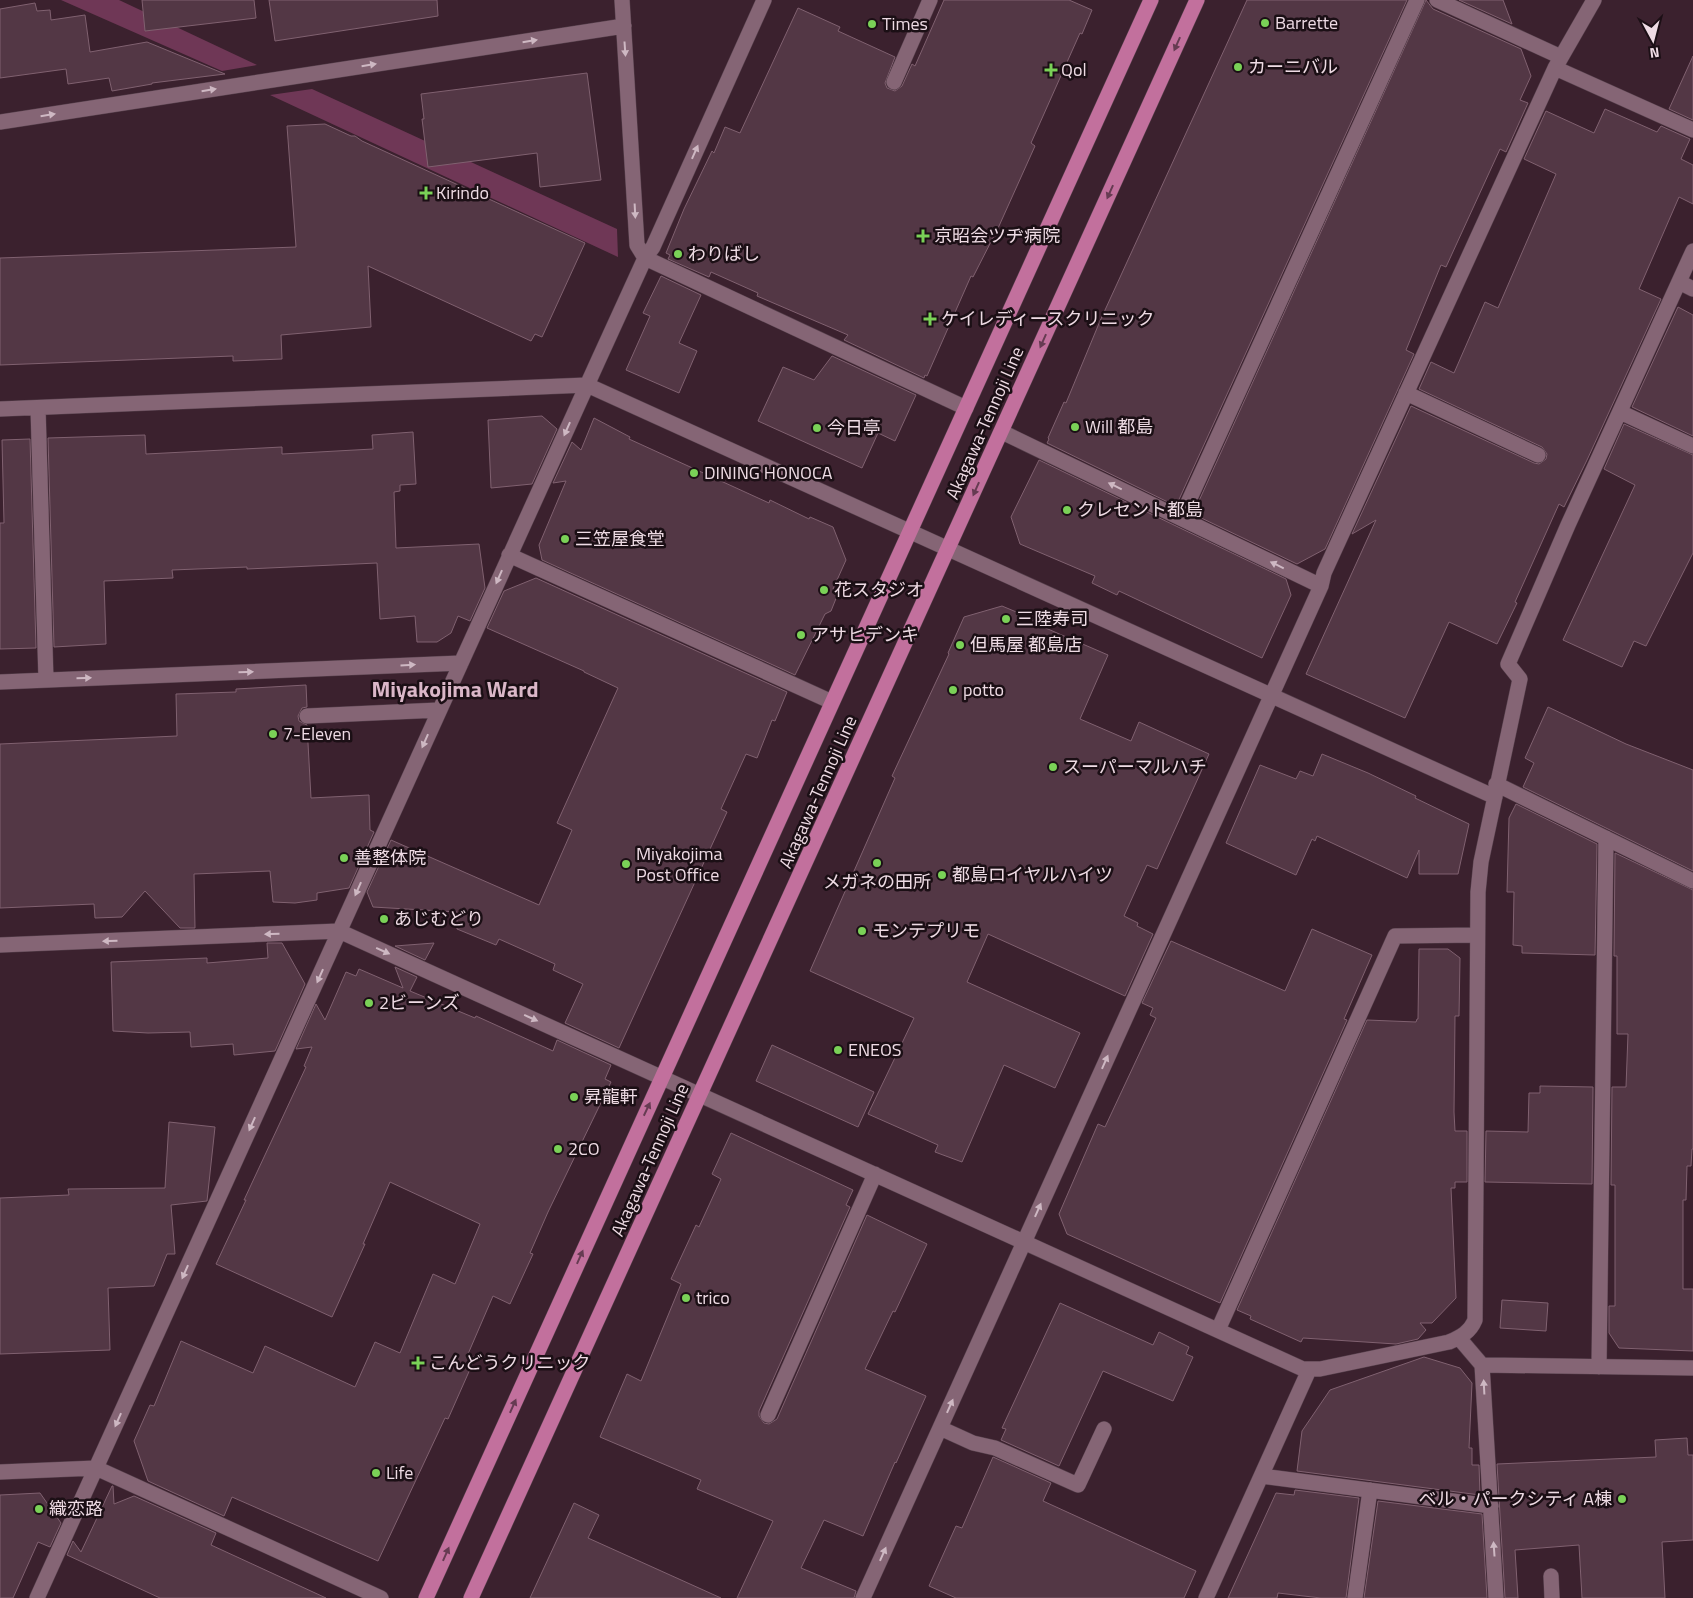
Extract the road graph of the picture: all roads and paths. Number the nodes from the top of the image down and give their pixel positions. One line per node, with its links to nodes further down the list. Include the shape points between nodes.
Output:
1 (622, 0): 9 (street)
2 (764, 0): 15 (street, one-way to 2, via 653,247)
3 (930, 0): 11 (street)
4 (1151, 0): 21 (main road, Akagawa-Tennoji Line)
5 (1197, 0): 24 (main road, Akagawa-Tennoji Line, one-way to 24)
6 (1417, 0): 27 (street)
7 (1437, 0): 10 (street)
8 (1594, 0): 10 (street)
9 (624, 26): 12 (street, one-way to 9); 15 (street, one-way to 15, via 637,245)
10 (1558, 62): 13 (street); 19 (street)
11 (894, 82)
12 (0, 122)
13 (1693, 130)
14 (1693, 251): 16 (street)
15 (644, 258): 18 (street); 21 (street)
16 (1679, 282): 17 (street); 23 (street)
17 (1693, 289)
18 (587, 385): 20 (street); 28 (street); 30 (street, one-way to 30)
19 (1406, 393): 26 (street); 31 (street)
20 (38, 408): 22 (street); 33 (street)
21 (966, 408): 28 (main road, Akagawa-Tennoji Line)
22 (0, 410)
23 (1620, 412): 25 (street); 39 (street, via 1508,664 1520,679)
24 (1002, 432): 27 (street, one-way to 24); 29 (main road, Akagawa-Tennoji Line, one-way to 29)
25 (1693, 446)
26 (1538, 455)
27 (1181, 518): 31 (street, one-way to 27)
28 (910, 531): 29 (street); 36 (main road, Akagawa-Tennoji Line)
29 (949, 549): 35 (street); 46 (main road, Akagawa-Tennoji Line)
30 (509, 555): 32 (street, one-way to 32); 36 (street)
31 (1321, 586): 35 (street)
32 (461, 663): 33 (street, one-way to 32); 37 (street)
33 (46, 680): 34 (street)
34 (0, 682)
35 (1271, 695): 39 (street); 48 (street, one-way to 35)
36 (832, 702): 45 (main road, Akagawa-Tennoji Line)
37 (439, 710): 38 (street); 42 (street, one-way to 42)
38 (307, 716)
39 (1496, 790): 40 (street); 43 (street, via 1481,862)
40 (1606, 838): 41 (street); 52 (street)
41 (1693, 881)
42 (339, 931): 44 (street, one-way to 44); 45 (street, one-way to 45); 58 (street, one-way to 58)
43 (1477, 935): 49 (street, via 1395,936); 50 (street, via 1475,1320 1472,1327)
44 (0, 945)
45 (662, 1077): 46 (street); 66 (main road, Akagawa-Tennoji Line, one-way to 45)
46 (700, 1094): 47 (street); 67 (main road, Akagawa-Tennoji Line)
47 (875, 1174): 48 (street); 55 (street)
48 (1024, 1242): 49 (street); 56 (street, one-way to 48)
49 (1218, 1330): 54 (street)
50 (1458, 1338): 51 (street); 54 (street)
51 (1482, 1365): 52 (street); 62 (street, one-way to 51)
52 (1599, 1367): 53 (street)
53 (1693, 1368)
54 (1309, 1370): 60 (street)
55 (768, 1415)
56 (940, 1428): 57 (street, via 973,1443 995,1448 1078,1485); 68 (street, one-way to 56)
57 (1104, 1429)
58 (96, 1468): 59 (street); 64 (street); 65 (street)
59 (0, 1472)
60 (1261, 1476): 61 (street); 69 (street)
61 (1370, 1490): 62 (street); 70 (street)
62 (1491, 1506): 71 (street, one-way to 62)
63 (1551, 1576): 72 (street)
64 (37, 1598)
65 (380, 1598)
66 (426, 1598)
67 (471, 1598)
68 (863, 1598)
69 (1206, 1598)
70 (1356, 1598)
71 (1496, 1598)
72 (1552, 1598)

